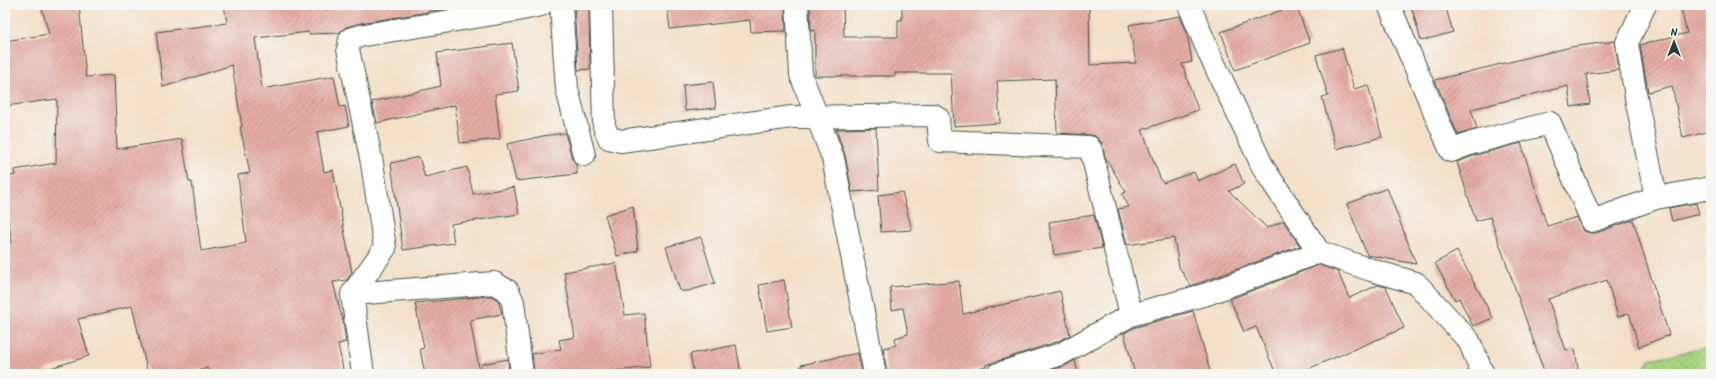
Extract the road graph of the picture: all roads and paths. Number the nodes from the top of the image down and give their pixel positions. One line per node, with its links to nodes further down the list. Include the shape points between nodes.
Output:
1 (541, 5): 12 (street, via 350,39 348,49 372,163 385,248)
2 (560, 5): 8 (street, via 567,89)
3 (601, 5): 13 (street, via 604,126 608,138 621,140 792,117 934,115 938,118 940,141 1089,147 1092,150)
4 (797, 5): 16 (street, via 800,75 833,158)
5 (1189, 5): 11 (street, via 1208,53 1264,169)
6 (1389, 5): 10 (street, via 1451,151 1550,123 1592,221)
7 (1645, 5): 10 (street, via 1627,43)
8 (584, 155)
9 (1711, 188): 10 (street)
10 (1656, 198)
11 (1319, 252): 13 (street, via 1207,294); 18 (street, via 1416,283 1469,341)
12 (352, 294): 14 (street); 15 (street, via 494,283 508,291 513,302)
13 (1131, 316): 17 (street, via 1061,354)
14 (363, 374)
15 (522, 374)
16 (875, 374)
17 (998, 374)
18 (1483, 374)

